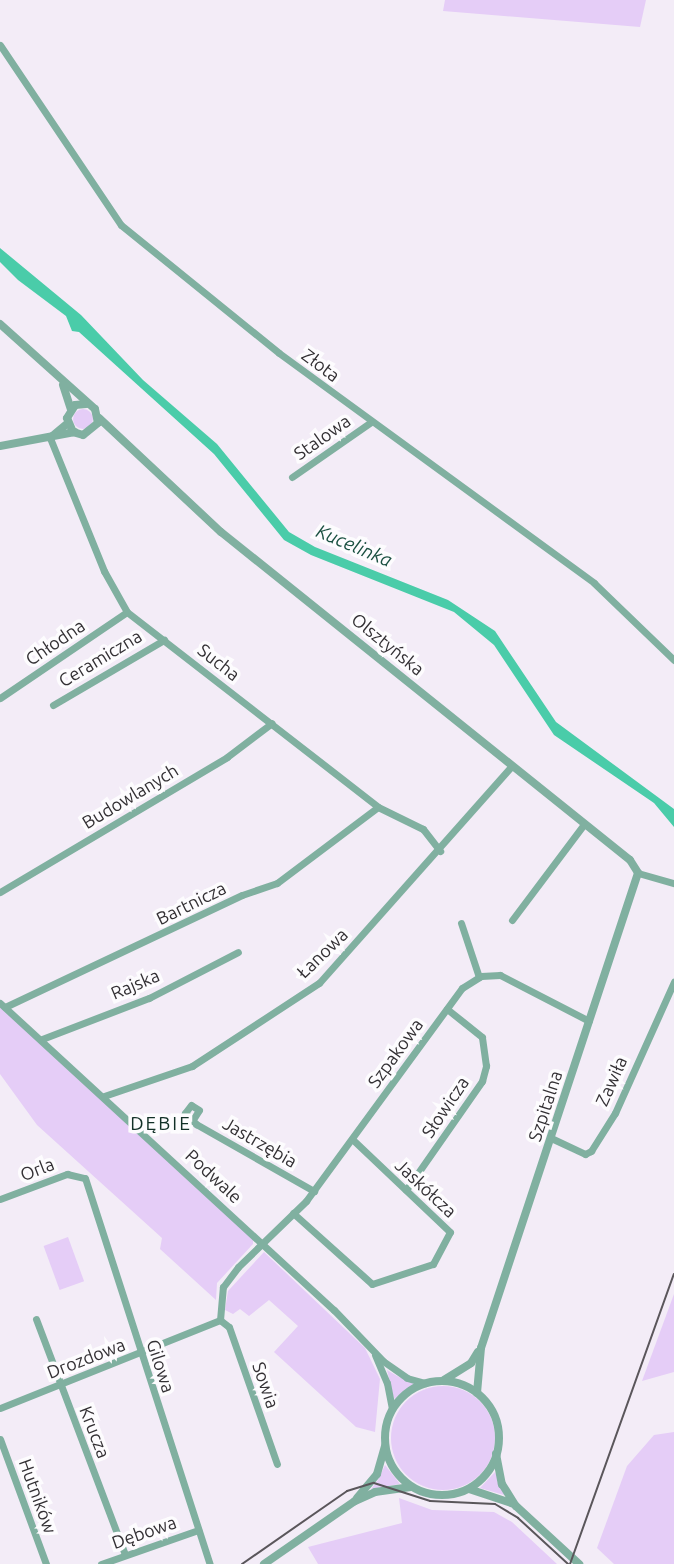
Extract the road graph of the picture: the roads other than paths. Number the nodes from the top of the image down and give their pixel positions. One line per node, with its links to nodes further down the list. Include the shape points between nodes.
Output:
1 (0, 45): 7 (street, Złota, via 104,206 121,225)
2 (0, 324): 3 (street)
3 (62, 383): 4 (street); 5 (street)
4 (86, 404): 5 (street); 6 (street)
5 (71, 409): 8 (street)
6 (99, 418): 10 (street); 12 (street, Olsztyńska)
7 (371, 422): 14 (street, Stalowa); 17 (street, Złota, via 594,583)
8 (68, 423): 9 (street); 11 (street)
9 (75, 432): 10 (street); 11 (street)
10 (92, 432): 12 (street, Olsztyńska)
11 (50, 438): 13 (street); 15 (street, Sucha, via 104,571)
12 (118, 438): 21 (street, Olsztyńska, via 221,532)
13 (0, 446)
14 (292, 477)
15 (127, 612): 16 (street, Sucha); 18 (street, Chłodna)
16 (164, 640): 19 (street, Ceramiczna); 20 (street, Sucha)
17 (674, 660)
18 (0, 698)
19 (53, 705)
20 (272, 723): 22 (street, Sucha); 27 (street, Budowlanych, via 227,757)
21 (512, 766): 23 (street, Olsztyńska); 24 (street, Łanowa)
22 (378, 807): 24 (street, Sucha, via 423,829); 33 (street, Bartnicza, via 277,883)
23 (584, 824): 25 (street, Olsztyńska, via 630,860); 28 (street)
24 (440, 851): 37 (street, Łanowa, via 319,982 192,1066)
25 (638, 873): 26 (street); 35 (street, Szpitalna)
26 (674, 883)
27 (0, 892)
28 (512, 920)
29 (461, 923): 31 (street)
30 (238, 952): 36 (street, Rajska, via 149,998)
31 (479, 977): 34 (street, Szpakowa, via 463,988); 35 (street, via 499,975)
32 (674, 982): 39 (street, Zawiła, via 615,1113 591,1151 585,1154)
33 (3, 1005): 36 (street, Podwale)
34 (447, 1009): 40 (street, Szpakowa); 43 (street, Słowicza, via 482,1037 486,1066 482,1081)
35 (589, 1021): 39 (street, Szpitalna)
36 (42, 1039): 37 (street, Podwale)
37 (104, 1096): 46 (street, Podwale)
38 (194, 1118): 42 (street, Jastrzębia, via 196,1124)
39 (551, 1138): 50 (street, Szpitalna)
40 (352, 1139): 42 (street, Szpakowa); 43 (street, Jaskółcza)
41 (85, 1178): 44 (street, Orla, via 67,1174); 51 (street, Gilowa)
42 (314, 1191): 45 (street, Szpakowa)
43 (406, 1191): 45 (street, Jaskółcza, via 450,1232 447,1245 425,1268 372,1284)
44 (0, 1199)
45 (293, 1213): 46 (street, Szpakowa)
46 (260, 1243): 48 (street, Szpakowa, via 223,1287); 49 (street, Podwale)
47 (36, 1319): 54 (street, Krucza)
48 (220, 1320): 51 (street, Drozdowa); 61 (street, Sowia, via 229,1327)
49 (371, 1348): 53 (street, Podwale, via 407,1378); 57 (street, Podwale, via 387,1382)
50 (481, 1348): 52 (street, Szpitalna, via 471,1363); 55 (street, Szpitalna)
51 (141, 1354): 54 (street, Drozdowa); 66 (street, Gilowa)
52 (444, 1380): 53 (street); 55 (street)
53 (425, 1383): 57 (street, via 400,1398)
54 (60, 1384): 56 (street, Drozdowa); 67 (street, Krucza)
55 (477, 1393): 60 (street, via 495,1416)
56 (0, 1408)
57 (392, 1409): 59 (street)
58 (0, 1439): 68 (street, Hutników)
59 (385, 1446): 62 (street, via 394,1469); 64 (street, via 377,1474)
60 (496, 1454): 63 (street, via 484,1477); 65 (street, via 502,1484)
61 (277, 1464)
62 (411, 1487): 63 (street, via 444,1495); 64 (street)
63 (469, 1489): 65 (street)
64 (355, 1500): 71 (street)
65 (516, 1506): 72 (street)
66 (198, 1530): 67 (street, Dębowa); 70 (street, Gilowa)
67 (125, 1555): 69 (street, Dębowa)
68 (46, 1564)
69 (101, 1564)
70 (210, 1564)
71 (264, 1564)
72 (579, 1564)

